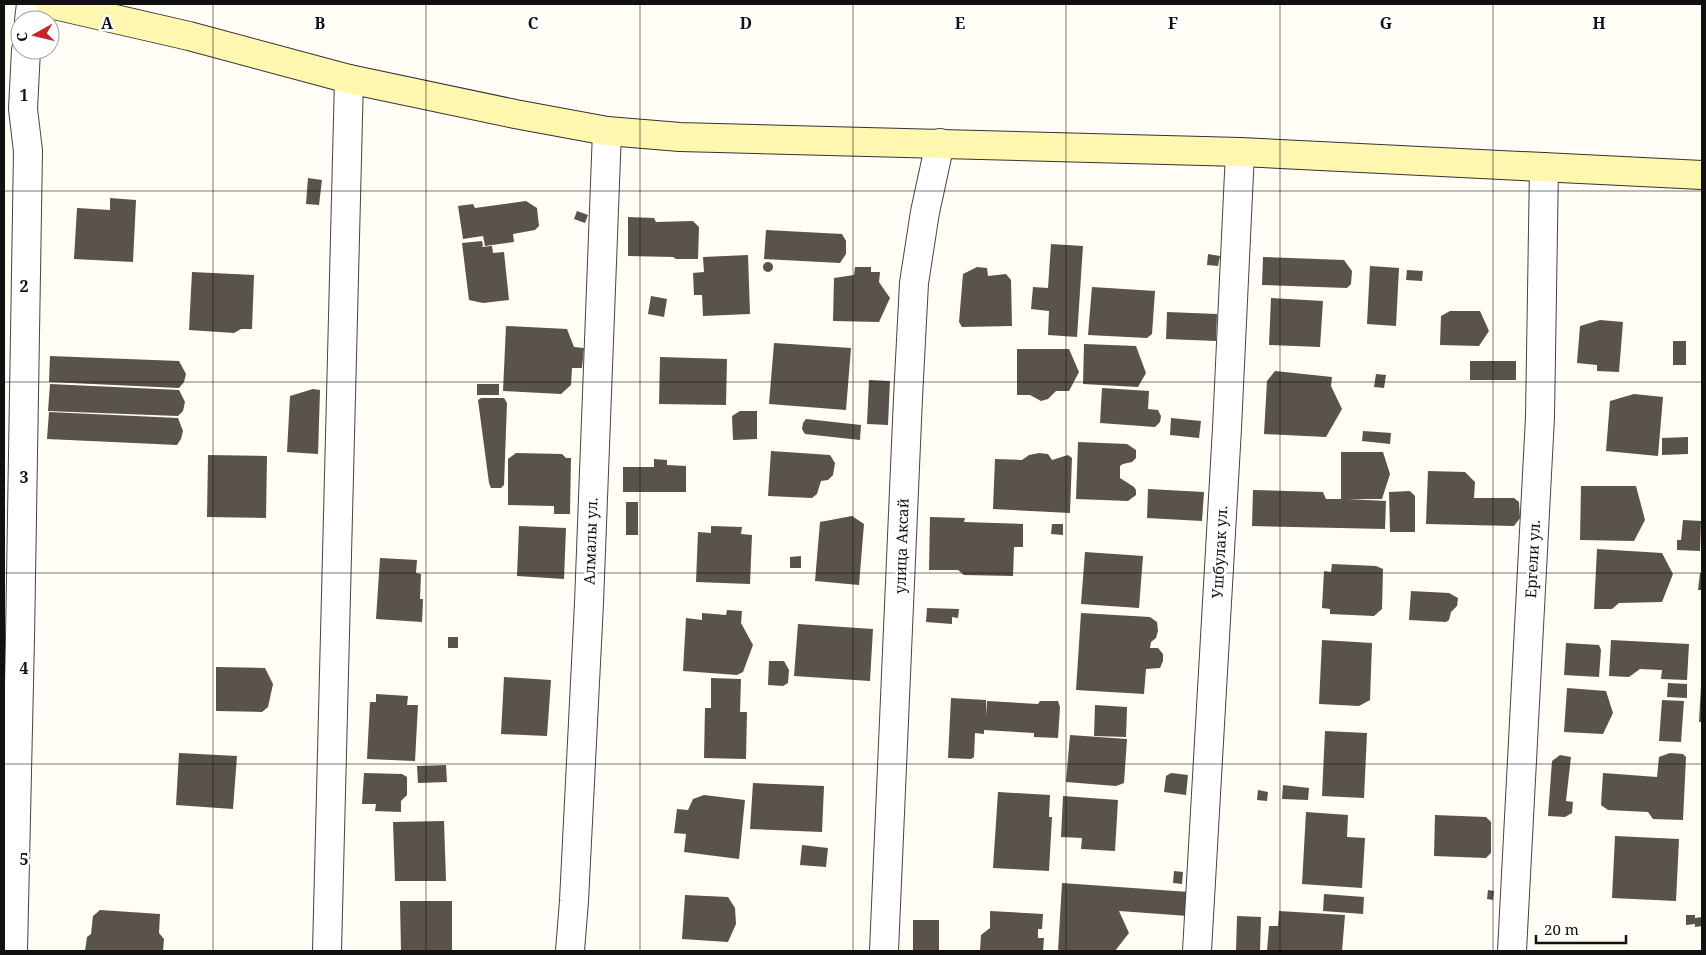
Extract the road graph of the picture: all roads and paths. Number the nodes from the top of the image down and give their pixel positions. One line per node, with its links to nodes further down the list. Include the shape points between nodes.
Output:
1 (50, 4): 3 (main road, via 189,36)
2 (25, 60): 9 (street, via 23,108 28,171)
3 (349, 79): 4 (main road); 10 (street)
4 (607, 131): 5 (main road, via 680,137); 11 (street, Алмалы ул., via 588,623)
5 (940, 143): 6 (main road); 12 (street, улица Аксай, via 924,212 914,283)
6 (1240, 152): 7 (main road); 13 (street, Ушбулак ул.)
7 (1544, 167): 8 (main road); 14 (street, Ергели ул., via 1540,417)
8 (1702, 175)
9 (13, 951)
10 (327, 951)
11 (570, 951)
12 (884, 951)
13 (1197, 951)
14 (1512, 951)

